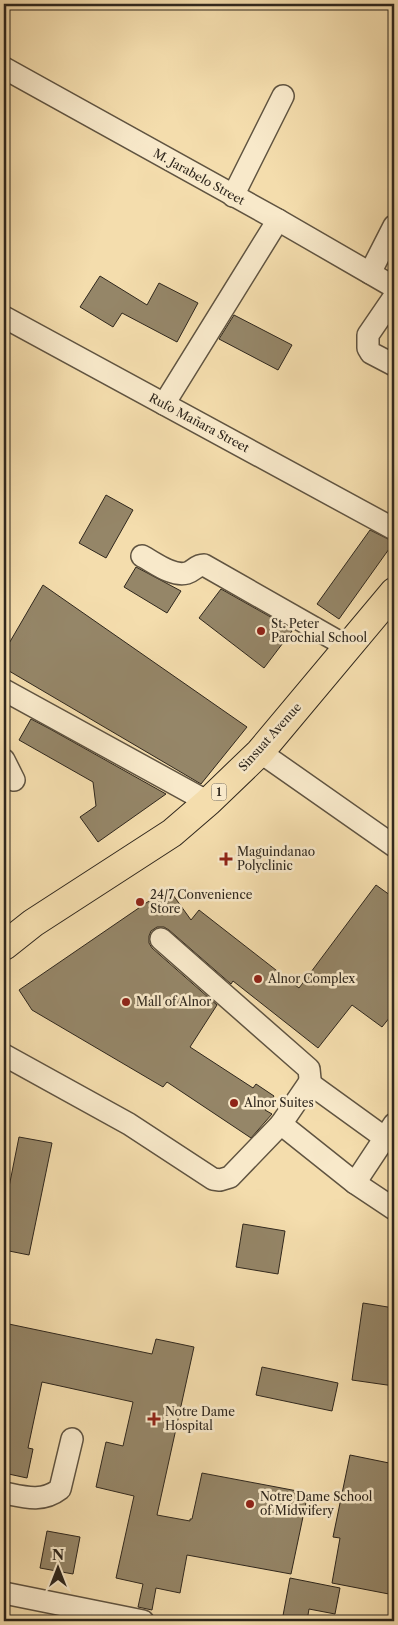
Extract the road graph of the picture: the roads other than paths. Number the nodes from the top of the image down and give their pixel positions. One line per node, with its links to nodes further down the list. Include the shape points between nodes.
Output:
1 (4, 68): 3 (street, M. Jarabelo Street)
2 (283, 96): 3 (street)
3 (233, 196): 4 (street, M. Jarabelo Street)
4 (278, 220): 6 (street, M. Jarabelo Street); 11 (street)
5 (394, 226): 6 (street)
6 (370, 272): 7 (street, M. Jarabelo Street)
7 (394, 287)
8 (394, 297): 10 (street, via 367,341 371,352)
9 (4, 318): 11 (street, Rufo Mañara Street)
10 (394, 365)
11 (164, 404): 12 (street, Rufo Mañara Street)
12 (394, 529)
13 (142, 556): 15 (street, via 178,574 204,565)
14 (394, 592): 15 (main road, Sinsuat Avenue / 1)
15 (348, 647): 17 (main road, Sinsuat Avenue / 1)
16 (4, 690): 20 (street)
17 (260, 752): 20 (main road, Sinsuat Avenue / 1); 21 (street)
18 (4, 760): 19 (street)
19 (14, 780)
20 (208, 802): 23 (main road, Sinsuat Avenue / 1, via 172,833 33,923)
21 (394, 846)
22 (161, 939): 25 (street, via 309,1068)
23 (4, 946)
24 (4, 1055): 26 (street, via 129,1124 217,1180 230,1177)
25 (309, 1083): 26 (street); 27 (street)
26 (281, 1124): 28 (street)
27 (390, 1131): 28 (street)
28 (355, 1183): 29 (street)
29 (394, 1209)
30 (72, 1439): 31 (street, via 60,1489 56,1493 36,1499)
31 (4, 1493)
32 (4, 1593): 33 (street)
33 (144, 1621)

